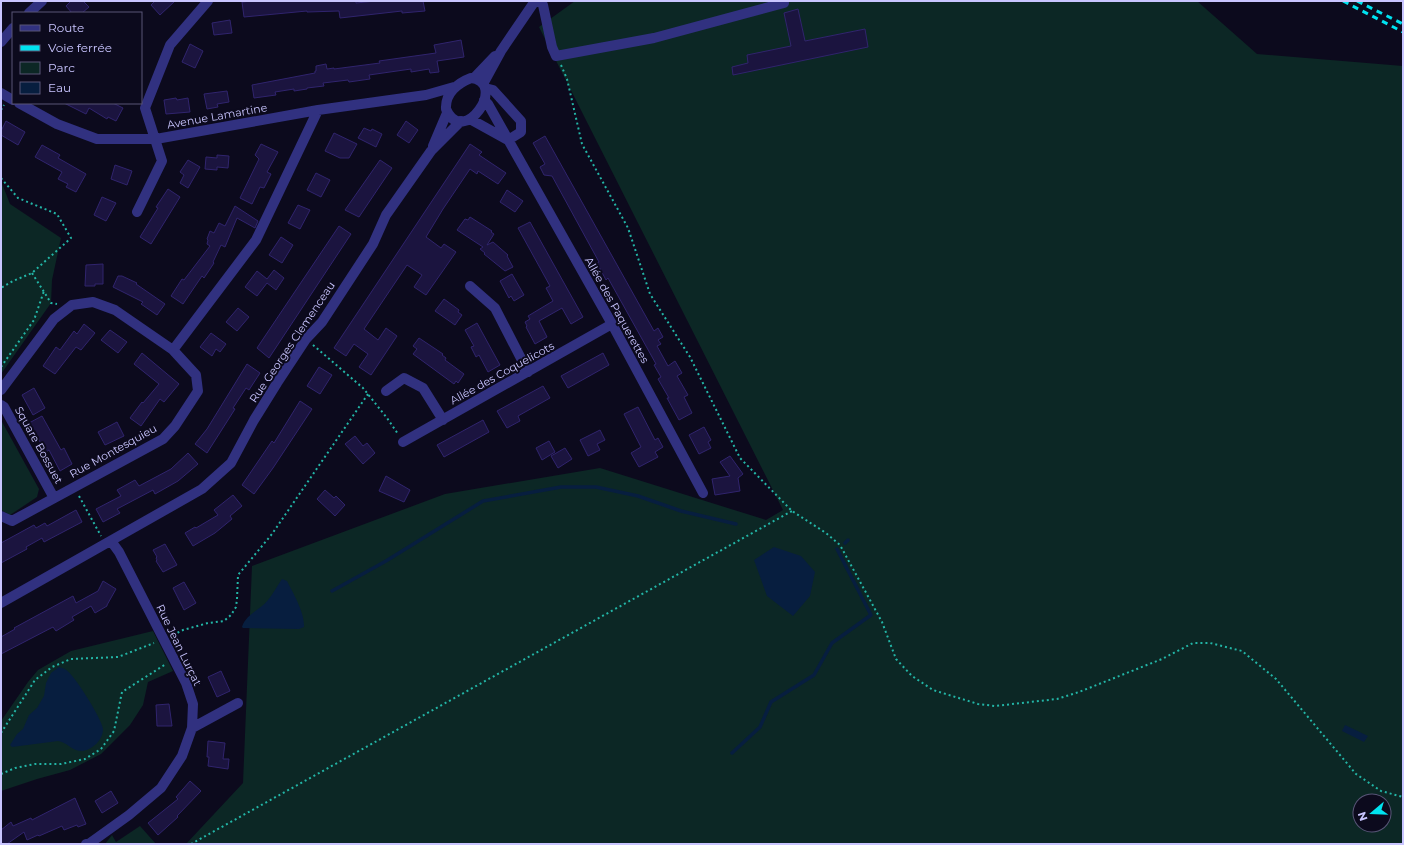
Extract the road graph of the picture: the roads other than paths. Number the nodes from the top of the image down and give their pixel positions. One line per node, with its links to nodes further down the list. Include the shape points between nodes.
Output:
1 (42, 1): 6 (street)
2 (208, 1): 21 (street, via 170,45 145,108)
3 (534, 1): 9 (street, Rue Georges Clemenceau)
4 (540, 1): 5 (street, via 556,56 654,38)
5 (784, 3)
6 (30, 12)
7 (12, 29): 8 (street)
8 (1, 42)
9 (501, 51): 10 (street, Rue Georges Clemenceau); 11 (street, Rue Georges Clemenceau)
10 (474, 78): 11 (street, via 480,80); 12 (street, Rue Georges Clemenceau)
11 (484, 86): 16 (street, Rue Georges Clemenceau); 22 (street, via 493,90 521,121 521,132)
12 (454, 87): 14 (street, Avenue Lamartine); 19 (street, Rue Georges Clemenceau, via 447,98)
13 (1, 93): 15 (street)
14 (426, 95): 18 (street, Avenue Lamartine); 19 (street)
15 (12, 99)
16 (484, 100): 20 (street, Rue Georges Clemenceau, via 477,114); 22 (street, Allée des Paquerettes)
17 (21, 104): 21 (street, Avenue Lamartine, via 57,124 98,139)
18 (318, 110): 21 (street, Avenue Lamartine); 27 (street, via 256,240)
19 (446, 110): 20 (street, via 457,121); 23 (street, Rue Georges Clemenceau)
20 (466, 120): 22 (street); 23 (street, Rue Georges Clemenceau)
21 (156, 139): 24 (street, via 162,161)
22 (508, 140): 26 (street, Allée des Paquerettes)
23 (431, 151): 37 (street, Rue Georges Clemenceau, via 386,215 373,244 322,322 306,339 254,420 231,462 202,489)
24 (137, 212)
25 (470, 286): 28 (street, via 495,308)
26 (612, 324): 28 (street, Allée des Coquelicots); 34 (street, Allée des Paquerettes)
27 (173, 350): 29 (street, Rue Montesquieu, via 115,310 93,302 72,305 54,319); 35 (street, Rue Montesquieu, via 196,375 198,391 175,426 163,439)
28 (528, 372): 32 (street, Allée des Coquelicots)
29 (1, 390)
30 (386, 391): 32 (street, via 404,378 423,388)
31 (1, 405): 35 (street, Square Bossuet)
32 (443, 420): 33 (street, Allée des Coquelicots)
33 (403, 442)
34 (703, 493)
35 (54, 498): 36 (street, Rue Montesquieu, via 12,521)
36 (1, 516)
37 (108, 542): 38 (street, Rue Georges Clemenceau); 40 (street, Rue Jean Lurçat, via 119,552 186,683 193,704)
38 (1, 603)
39 (238, 703): 40 (street)
40 (192, 728): 41 (street, Rue Jean Lurçat, via 182,756 160,788)
41 (89, 844)

